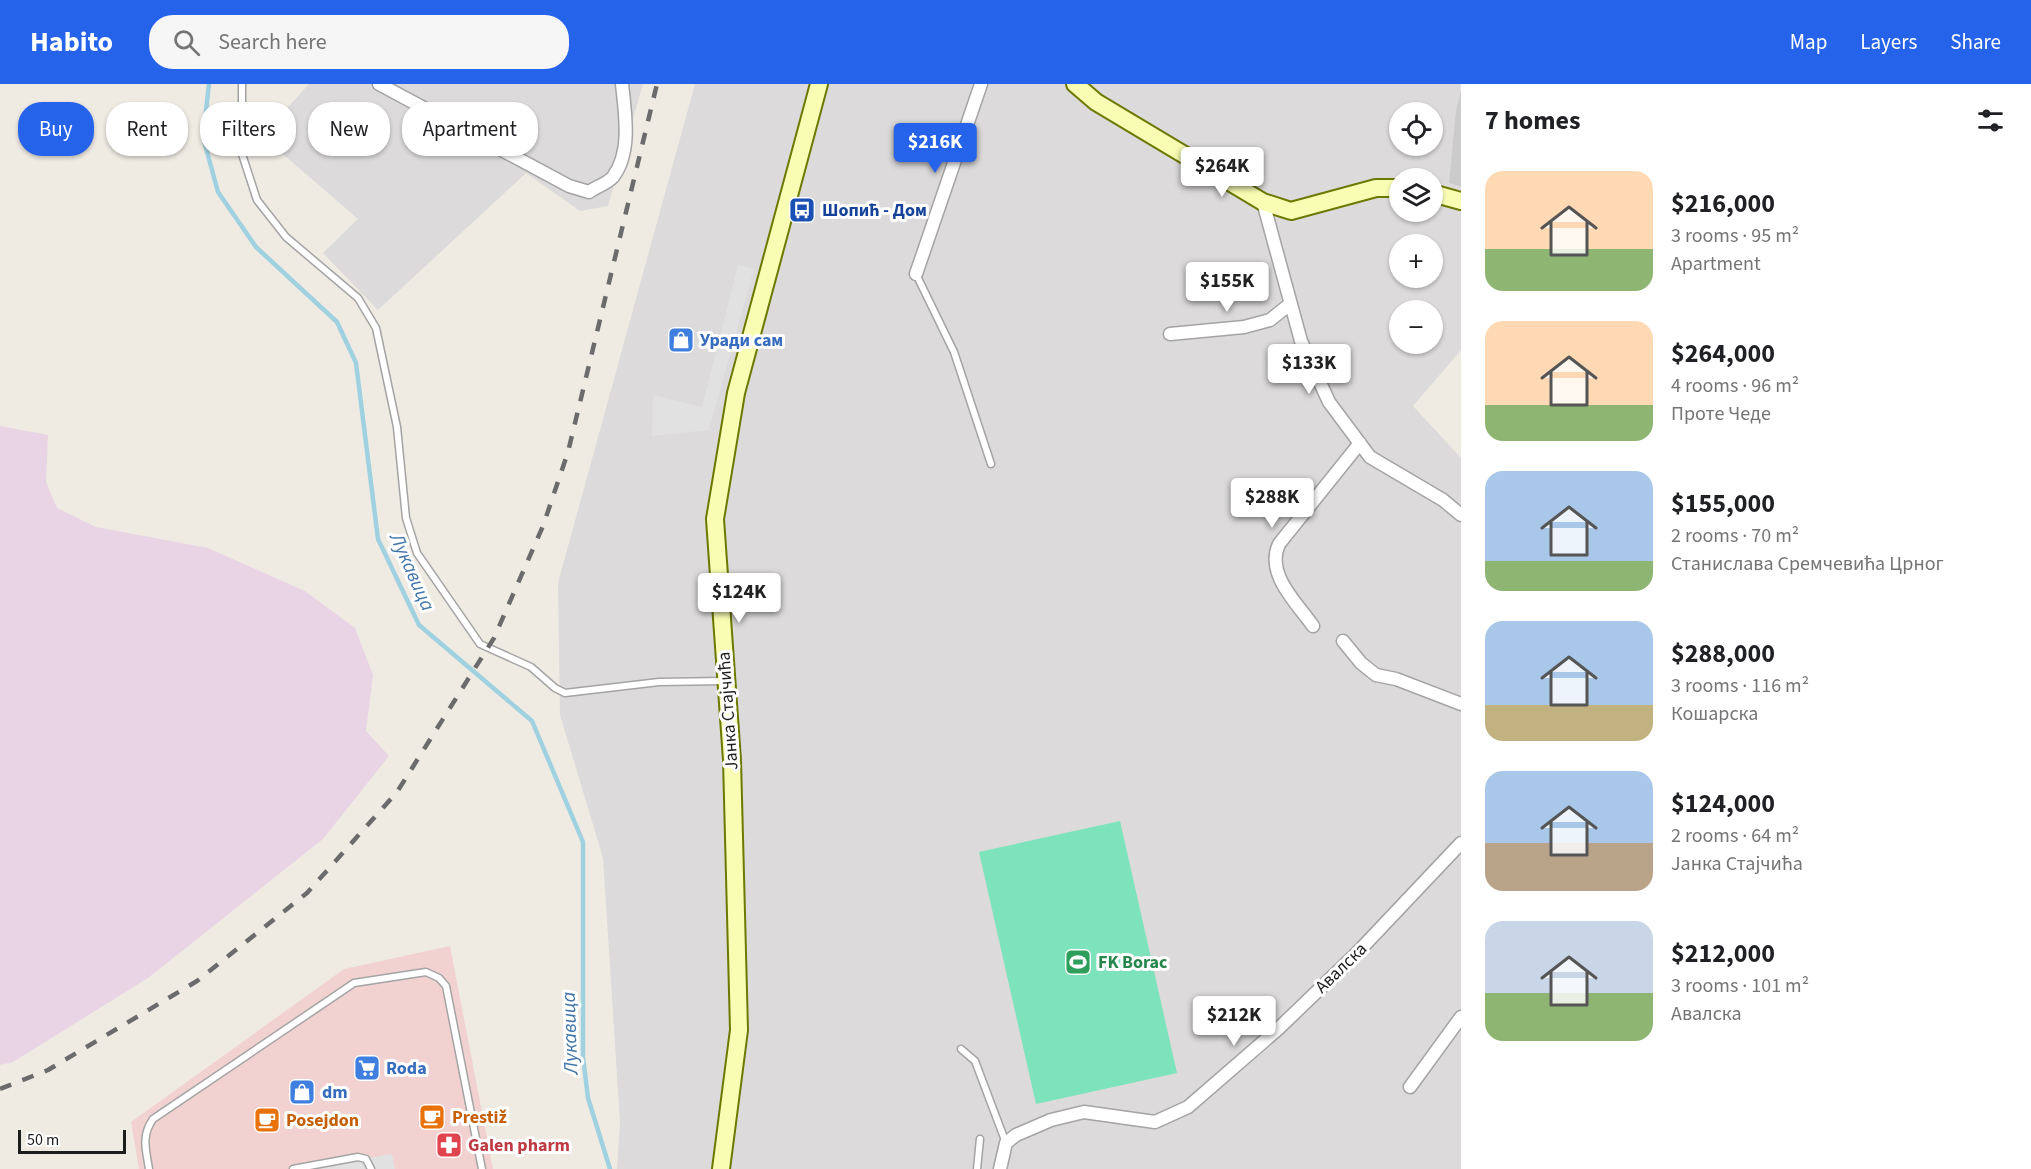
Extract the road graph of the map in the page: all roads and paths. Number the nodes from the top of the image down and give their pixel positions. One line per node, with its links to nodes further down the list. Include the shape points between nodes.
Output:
1 (242, 84): 19 (lane, via 240,138 250,186 275,226 358,298 373,319 397,427 408,530 423,563 474,639 493,652 531,667 565,693 659,682)
2 (379, 84): 3 (street, via 569,186 589,192 612,179 620,164 626,128)
3 (622, 84)
4 (819, 84): 19 (street, Јанка Стајчића, via 736,393 715,519)
5 (981, 84): 11 (street)
6 (1075, 84): 10 (street, via 1096,102)
7 (1389, 188): 10 (street, via 1291,211)
8 (1443, 196): 9 (street)
9 (1461, 201)
10 (1263, 202): 12 (street)
11 (916, 274): 15 (lane, via 954,352)
12 (1290, 304): 13 (street, via 1270,320 1244,327); 14 (street, via 1301,341 1329,402)
13 (1170, 334)
14 (1360, 443): 16 (street, via 1370,458 1443,500); 17 (street, via 1279,544 1274,556 1279,578)
15 (992, 464)
16 (1461, 515)
17 (1313, 626)
18 (1343, 641): 20 (street, via 1376,675)
19 (726, 681): 33 (street, Јанка Стајчића, via 732,760 739,1030)
20 (1461, 704)
21 (1461, 843): 26 (street, Авалска, via 1358,953 1188,1107 1155,1122 1084,1112 1051,1120)
22 (1461, 1017): 24 (street)
23 (962, 1049): 26 (lane, via 975,1061)
24 (1410, 1087)
25 (980, 1139): 34 (lane)
26 (1006, 1143): 35 (street)
27 (334, 1161): 29 (lane); 30 (lane); 31 (lane, via 358,1157 366,1159)
28 (149, 1169): 32 (lane, via 144,1140 153,1119 354,983 426,972 446,986)
29 (295, 1169)
30 (336, 1169)
31 (371, 1169)
32 (482, 1169)
33 (721, 1169)
34 (977, 1169)
35 (1000, 1169)

